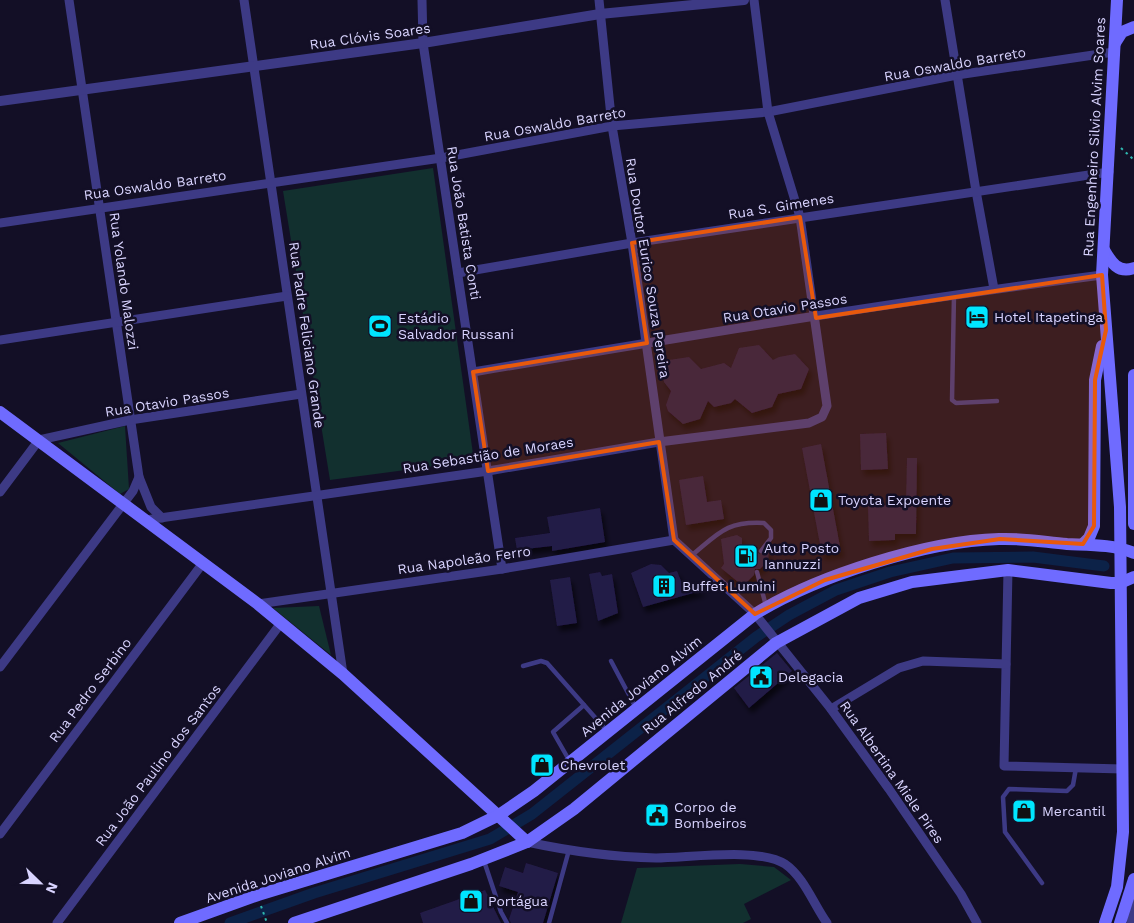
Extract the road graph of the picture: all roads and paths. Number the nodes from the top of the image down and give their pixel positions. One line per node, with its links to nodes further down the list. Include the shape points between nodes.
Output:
1 (68, 0): 15 (street, Rua Yolando Malozzi)
2 (244, 0): 13 (street, Rua Padre Feliciano Grande)
3 (422, 0): 11 (street, Rua João Batista Conti)
4 (599, 0): 9 (street, Rua Doutor Eurico Souza Pereira)
5 (744, 0): 9 (street, Rua Clóvis Soares)
6 (754, 0): 17 (street)
7 (946, 0): 14 (street)
8 (1116, 0): 12 (main road, Rua Engenheiro Silvio Alvim Soares)
9 (600, 14): 11 (street, Rua Clóvis Soares); 18 (street, Rua Doutor Eurico Souza Pereira)
10 (1134, 27): 12 (main road, via 1122,32)
11 (423, 43): 13 (street, Rua Clóvis Soares); 20 (street, Rua João Batista Conti)
12 (1115, 48): 14 (street, Rua Oswaldo Barreto); 19 (main road, Rua Engenheiro Silvio Alvim Soares)
13 (253, 66): 15 (street, Rua Clóvis Soares); 23 (street, Rua Padre Feliciano Grande)
14 (957, 75): 17 (street, Rua Oswaldo Barreto); 24 (street)
15 (82, 90): 16 (street, Rua Clóvis Soares); 25 (street, Rua Yolando Malozzi)
16 (0, 101)
17 (768, 112): 18 (street, Rua Oswaldo Barreto); 26 (street)
18 (612, 126): 20 (street, Rua Oswaldo Barreto); 28 (street, Rua Doutor Eurico Souza Pereira)
19 (1110, 144): 21 (path, via 1117,144); 22 (main road, Rua Engenheiro Silvio Alvim Soares)
20 (441, 158): 23 (street, Rua Oswaldo Barreto); 31 (street, Rua João Batista Conti)
21 (1134, 160)
22 (1109, 172): 24 (street, Rua S. Gimenes); 29 (main road, Rua Engenheiro Silvio Alvim Soares)
23 (271, 183): 25 (street, Rua Oswaldo Barreto); 35 (street, Rua Padre Feliciano Grande)
24 (976, 191): 26 (street, Rua S. Gimenes); 33 (street)
25 (99, 207): 27 (street, Rua Oswaldo Barreto); 37 (street, Rua Yolando Malozzi)
26 (800, 217): 28 (street, Rua S. Gimenes); 36 (street)
27 (0, 223)
28 (632, 243): 31 (street, Rua S. Gimenes); 40 (street, Rua Doutor Eurico Souza Pereira)
29 (1104, 250): 30 (main road, via 1120,269); 32 (main road, Rua Engenheiro Silvio Alvim Soares)
30 (1134, 268)
31 (458, 273): 41 (street, Rua João Batista Conti)
32 (1102, 275): 33 (street, Rua Otavio Passos); 38 (main road, Rua Engenheiro Silvio Alvim Soares)
33 (994, 289): 34 (street, Rua Otavio Passos)
34 (954, 295): 36 (street, Rua Otavio Passos); 44 (lane, via 952,400 956,403)
35 (287, 296): 37 (street); 43 (street, Rua Padre Feliciano Grande)
36 (816, 318): 40 (street, Rua Otavio Passos); 48 (street, Rua Sebastião de Moraes, via 827,406 822,417 809,423)
37 (115, 322): 39 (street); 46 (street, Rua Yolando Malozzi)
38 (1106, 330): 58 (main road, via 1095,380 1094,526 1090,538); 59 (main road, Rua Engenheiro Silvio Alvim Soares, via 1120,507)
39 (0, 340)
40 (647, 343): 41 (street, Rua Otavio Passos); 48 (street, Rua Doutor Eurico Souza Pereira)
41 (473, 372): 49 (street, Rua João Batista Conti)
42 (1134, 375): 56 (main road)
43 (301, 394): 46 (street, Rua Otavio Passos); 52 (street, Rua Padre Feliciano Grande)
44 (998, 401)
45 (0, 412): 47 (main road)
46 (130, 420): 47 (street, Rua Otavio Passos); 50 (street, Rua Yolando Malozzi)
47 (39, 440): 51 (street); 53 (main road)
48 (659, 442): 49 (street, Rua Sebastião de Moraes); 57 (street, Rua Doutor Eurico Souza Pereira)
49 (488, 471): 52 (street, Rua Sebastião de Moraes); 64 (street, Rua João Batista Conti)
50 (139, 477): 53 (street, via 133,491); 54 (street, Rua Yolando Malozzi, via 151,507)
51 (0, 492)
52 (316, 495): 54 (street, Rua Sebastião de Moraes); 69 (street, Rua Padre Feliciano Grande)
53 (122, 503): 55 (main road); 77 (street)
54 (162, 518): 55 (street, Rua Sebastião de Moraes)
55 (146, 520): 63 (main road)
56 (1134, 524)
57 (674, 540): 62 (street, Rua Albertina Miele Pires); 64 (street, Rua Napoleão Ferro)
58 (1083, 544): 59 (main road, Avenida Joviano Alvim); 71 (main road, Avenida Joviano Alvim, via 1000,539 969,541 825,580)
59 (1120, 548): 61 (main road, Avenida Joviano Alvim); 68 (main road, Rua Engenheiro Silvio Alvim Soares)
60 (761, 551): 62 (lane, via 771,538 772,530 764,523 738,522)
61 (1134, 553)
62 (691, 556): 72 (street, Rua Albertina Miele Pires)
63 (202, 563): 70 (main road); 91 (street, Rua Pedro Serbino)
64 (502, 569): 69 (street, Rua Napoleão Ferro)
65 (1008, 570): 68 (main road, Rua Alfredo André); 74 (main road, Rua Alfredo André, via 912,582 859,598); 76 (street)
66 (757, 572): 71 (lane)
67 (1134, 577): 68 (main road, Rua Alfredo André)
68 (1120, 583): 86 (main road, Rua Engenheiro Silvio Alvim Soares)
69 (331, 592): 70 (street, Rua Napoleão Ferro); 79 (street, Rua Padre Feliciano Grande)
70 (258, 604): 73 (main road)
71 (766, 607): 72 (main road, Avenida Joviano Alvim)
72 (758, 619): 74 (street, Rua Albertina Miele Pires); 81 (main road, Avenida Joviano Alvim)
73 (281, 623): 79 (main road); 98 (street, Rua João Paulino dos Santos)
74 (774, 641): 82 (street, Rua Albertina Miele Pires); 92 (main road, Rua Alfredo André, via 574,809)
75 (611, 661): 81 (lane)
76 (1006, 664): 82 (street, via 923,661 899,668); 85 (street, via 1004,766)
77 (0, 666)
78 (523, 666): 80 (lane, via 541,661 547,663)
79 (343, 674): 87 (main road)
80 (584, 705): 83 (lane); 84 (lane, via 553,732)
81 (637, 709): 83 (main road, Avenida Joviano Alvim)
82 (832, 709): 105 (street, Rua Albertina Miele Pires)
83 (608, 732): 84 (main road, Avenida Joviano Alvim)
84 (570, 762): 88 (main road, Avenida Joviano Alvim)
85 (1076, 768): 86 (street); 96 (lane, via 1073,785 1067,791 1009,789 1003,797 1005,832)
86 (1123, 769): 106 (main road, Rua Engenheiro Silvio Alvim Soares, via 1122,855 1117,887)
87 (485, 802): 88 (main road); 89 (main road); 90 (main road)
88 (517, 803): 89 (main road, Avenida Joviano Alvim)
89 (503, 818): 90 (main road, Avenida Joviano Alvim); 92 (main road)
90 (478, 826): 97 (main road, Avenida Joviano Alvim)
91 (0, 834)
92 (524, 839): 93 (street); 94 (main road, Rua Alfredo André)
93 (569, 850): 103 (lane); 104 (street, via 656,858 770,858 793,871)
94 (484, 860): 101 (main road, Rua Alfredo André); 102 (lane)
95 (1134, 880): 107 (main road); 108 (street)
96 (1042, 883)
97 (258, 895): 99 (main road, Avenida Joviano Alvim); 100 (path)
98 (58, 923)
99 (180, 923)
100 (267, 923)
101 (294, 923)
102 (507, 923)
103 (549, 923)
104 (827, 923)
105 (977, 923)
106 (1105, 923)
107 (1120, 923)
108 (1132, 923)

